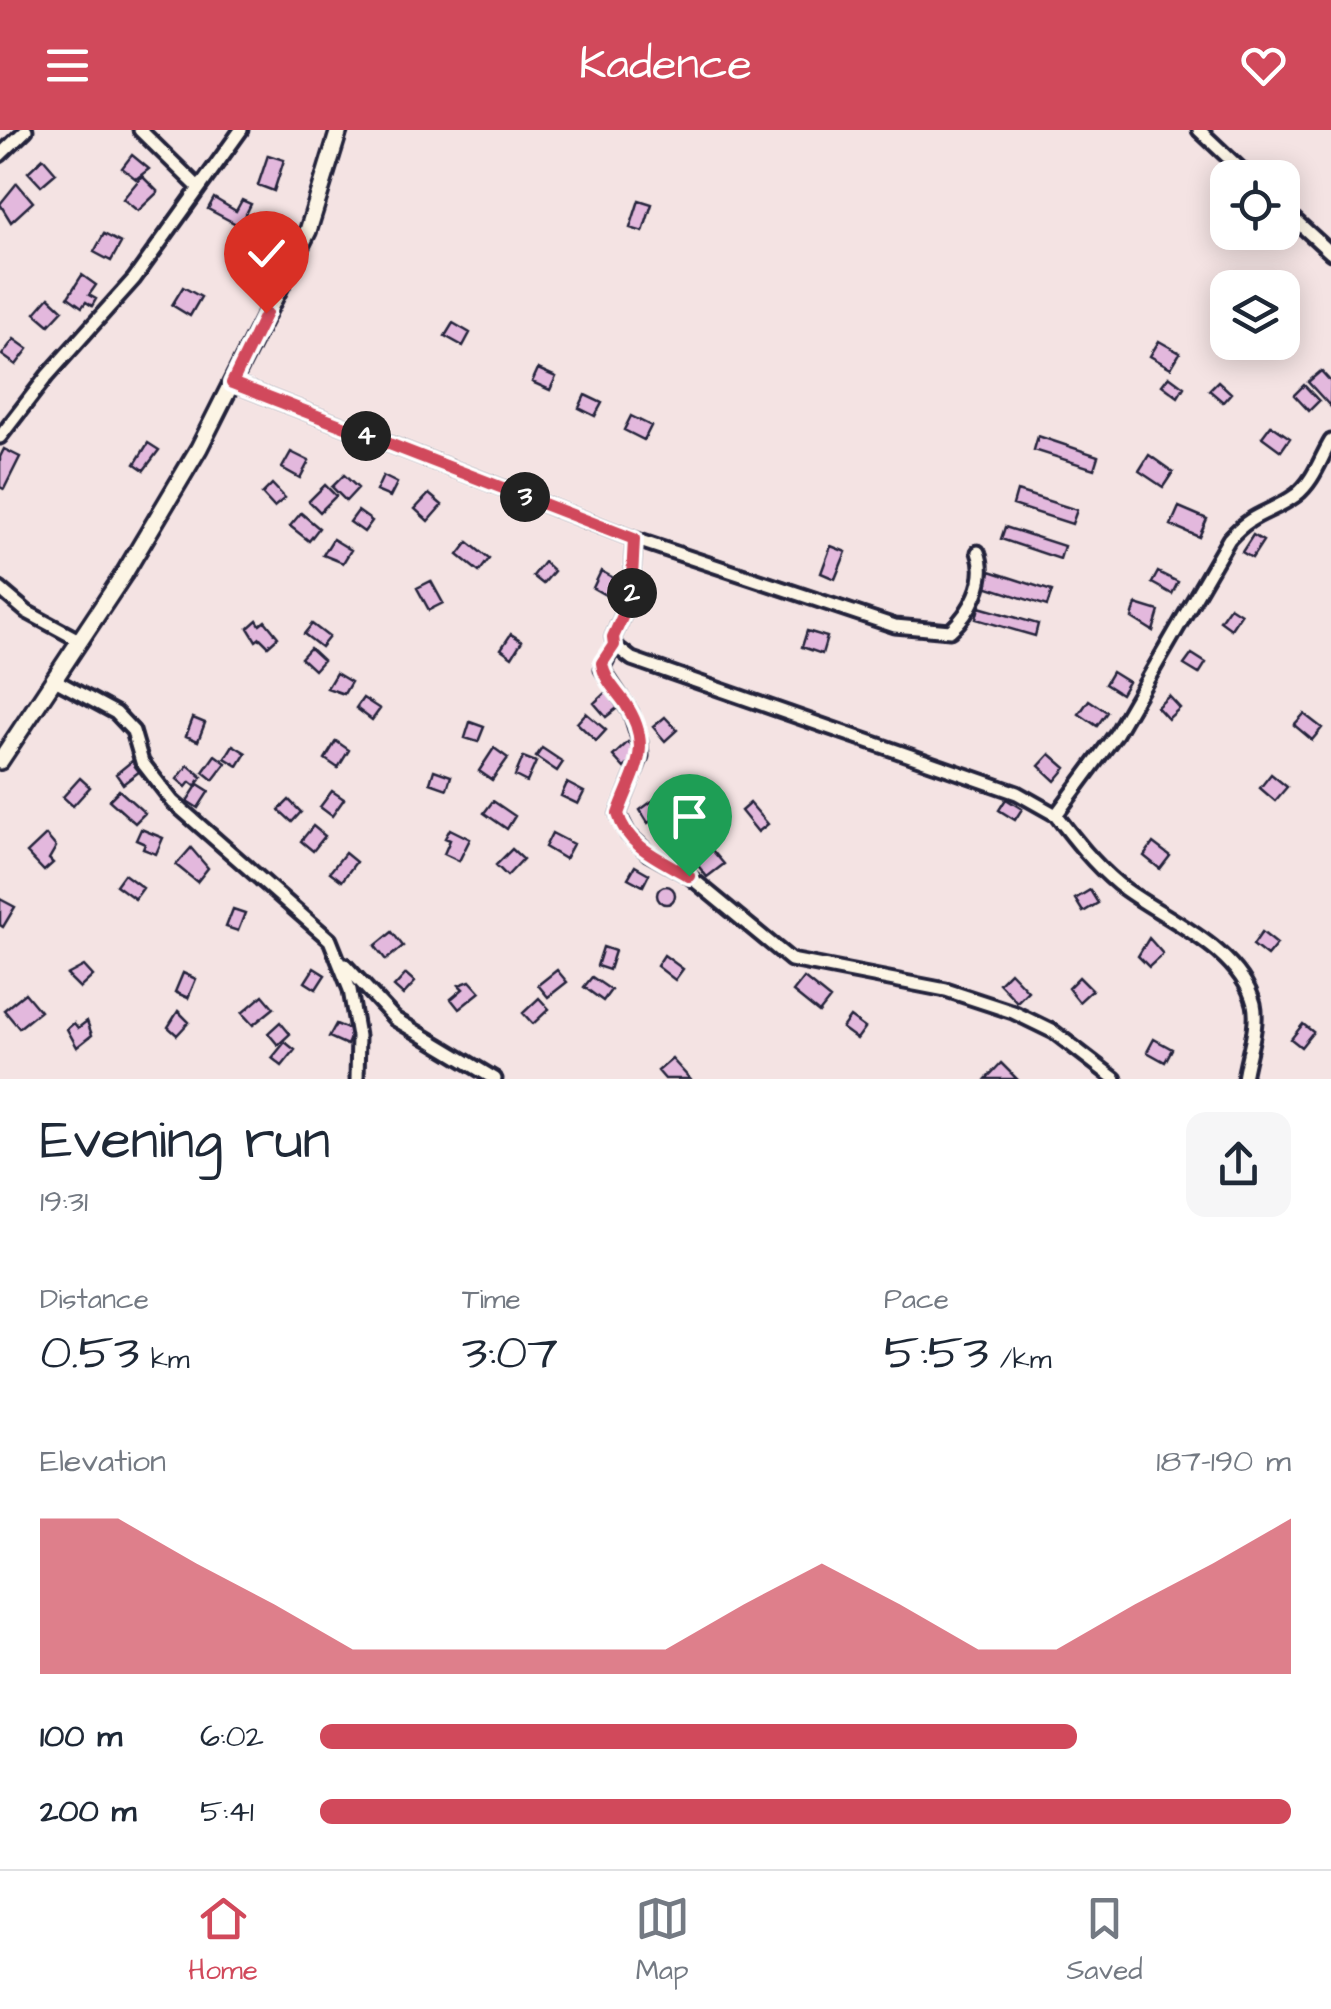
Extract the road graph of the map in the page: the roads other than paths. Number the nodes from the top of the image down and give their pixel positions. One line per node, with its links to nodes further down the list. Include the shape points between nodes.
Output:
1 (26, 130): 6 (street)
2 (140, 130): 8 (street)
3 (241, 130): 8 (street)
4 (1199, 130): 7 (street)
5 (335, 132): 11 (main road, via 308,230)
6 (0, 155)
7 (1231, 160)
8 (199, 188): 12 (street, via 134,279)
9 (1300, 225): 10 (street)
10 (1331, 253)
11 (232, 383): 14 (street); 17 (main road, via 124,574)
12 (0, 437)
13 (1331, 441): 21 (street, via 1307,485 1255,514 1229,539 1116,734)
14 (634, 539): 15 (street, via 928,632 950,630 963,618 976,595); 18 (street, via 631,598)
15 (978, 552)
16 (0, 589): 17 (street)
17 (78, 639): 19 (main road)
18 (614, 645): 21 (street, via 646,664 1000,787); 25 (street, via 602,669 630,713 642,756 618,814 648,854 689,876 791,960 946,990 1013,1012 1054,1032)
19 (52, 679): 20 (main road); 22 (street, via 116,714 173,802 330,940)
20 (0, 761)
21 (1056, 816): 26 (street, via 1118,884 1210,946 1246,988 1255,1026)
22 (341, 960): 23 (street, via 358,1036); 24 (street, via 396,1019)
23 (358, 1079)
24 (495, 1079)
25 (1114, 1079)
26 (1244, 1079)

